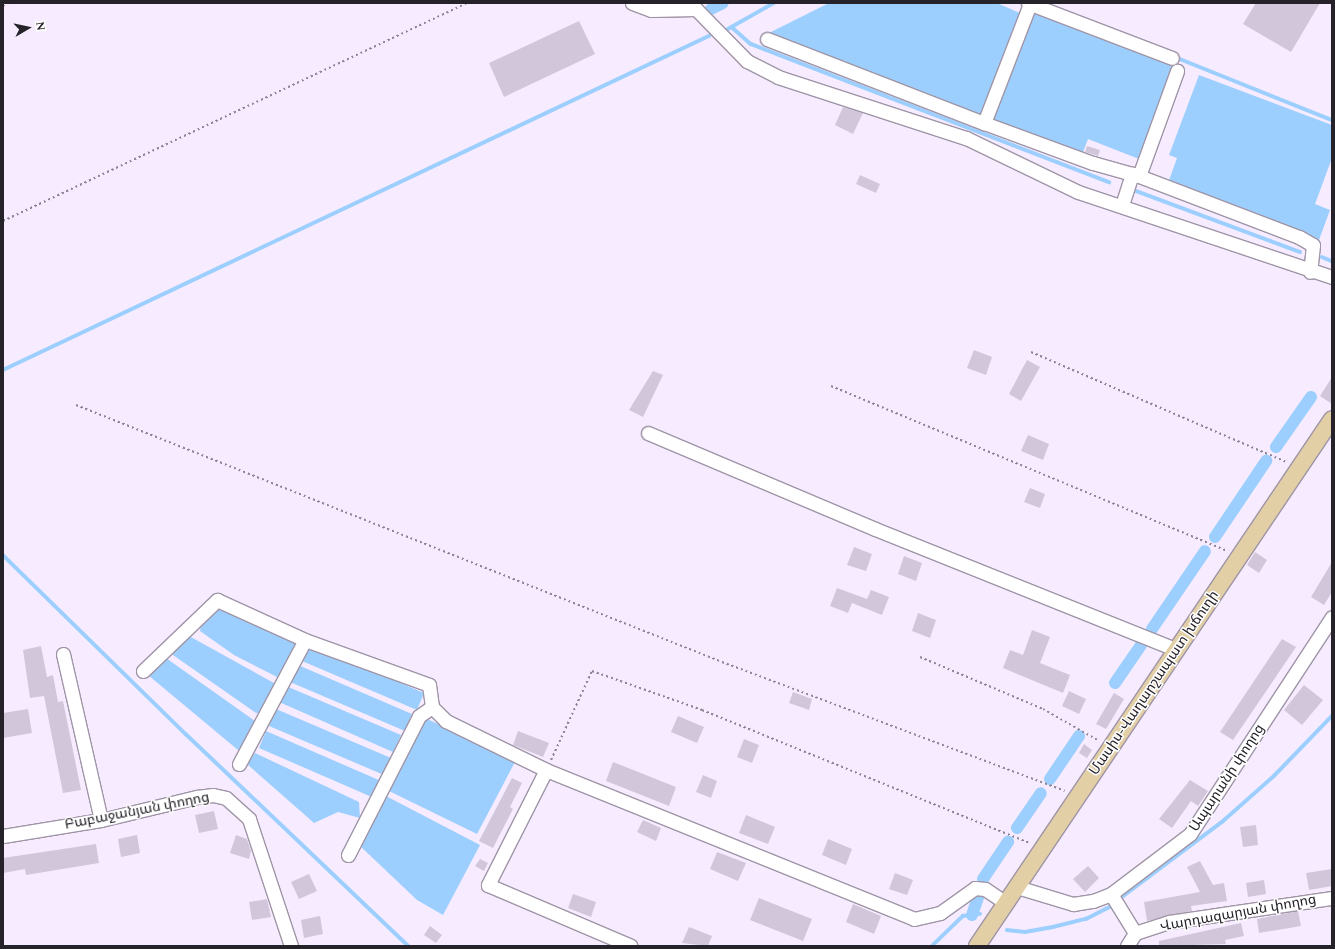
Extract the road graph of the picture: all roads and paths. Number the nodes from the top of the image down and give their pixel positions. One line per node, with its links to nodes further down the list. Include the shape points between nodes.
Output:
1 (8, 3): 5 (path)
2 (468, 3): 12 (path)
3 (632, 3): 11 (street, via 651,10 696,9 747,61 778,77 966,138 1078,192)
4 (1029, 4): 7 (street); 9 (street)
5 (3, 6)
6 (767, 39): 9 (street)
7 (1172, 58)
8 (1177, 71): 10 (street)
9 (984, 123): 10 (street)
10 (1135, 175): 11 (street); 13 (street, via 1312,245)
11 (1122, 205): 13 (street)
12 (3, 221)
13 (1310, 272): 14 (street)
14 (1332, 277)
15 (1031, 352): 20 (path, via 1275,455)
16 (831, 386): 21 (path)
17 (76, 405): 32 (path, via 445,554)
18 (1332, 419): 20 (main road, Մասիս-Վաղարշապատ խճուղի)
19 (648, 433): 24 (street, via 875,529)
20 (1299, 469): 21 (main road, Մասիս-Վաղարշապատ խճուղի)
21 (1240, 556): 24 (main road, Մասիս-Վաղարշապատ խճուղի)
22 (1332, 617): 38 (street, Ապարանի փողոց, via 1190,834)
23 (305, 640): 27 (street, via 217,600); 28 (street, via 429,685); 30 (street)
24 (1177, 650): 29 (main road, Մասիս-Վաղարշապատ խճուղի)
25 (63, 654): 33 (street)
26 (920, 657): 29 (path, via 1089,732)
27 (143, 671)
28 (432, 707): 31 (street, via 446,721); 36 (street, via 419,716)
29 (1110, 750): 32 (main road, Մասիս-Վաղարշապատ խճուղի)
30 (239, 764)
31 (546, 770): 35 (path, via 592,671 702,710 1001,829); 40 (street, via 914,919 940,913 975,888 985,889); 43 (street, via 488,885)
32 (1077, 797): 35 (main road, Մասիս-Վաղարշապատ խճուղի)
33 (101, 820): 34 (street, Բաբաջանյան փողոց); 42 (street, Բաբաջանյան փողոց, via 197,797 213,795 226,798 249,819)
34 (3, 836)
35 (1042, 850): 37 (main road, Մասիս-Վաղարշապատ խճուղի)
36 (348, 855)
37 (1017, 888): 38 (street, Ապարանի փողոց, via 1074,904); 40 (main road, Մասիս-Վաղարշապատ խճուղի)
38 (1111, 894): 41 (street)
39 (1332, 898): 41 (street, Վարդազարյան փողոց, via 1169,922)
40 (1006, 903): 44 (main road, Մասիս-Վաղարշապատ խճուղի)
41 (1135, 933): 45 (street)
42 (291, 946)
43 (632, 946)
44 (977, 946)
45 (1127, 946)

